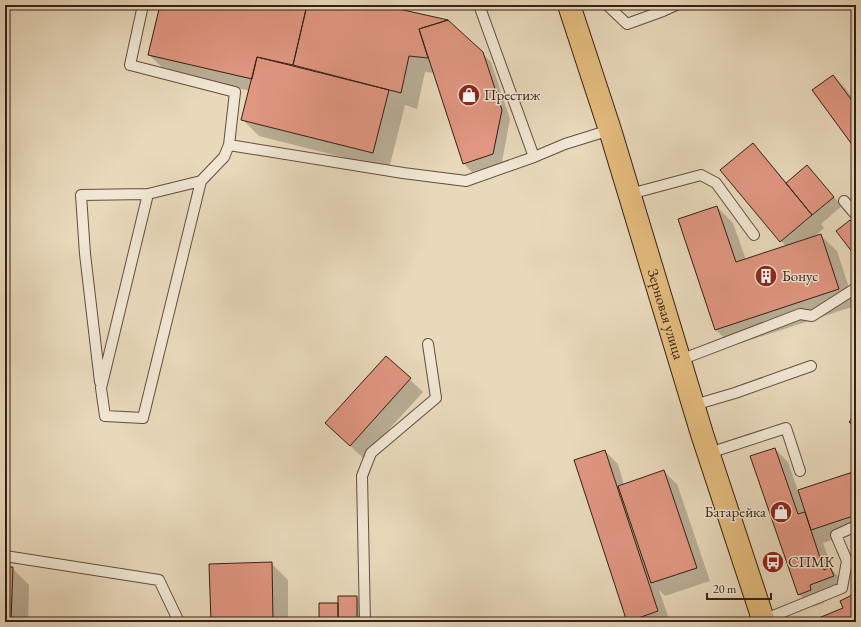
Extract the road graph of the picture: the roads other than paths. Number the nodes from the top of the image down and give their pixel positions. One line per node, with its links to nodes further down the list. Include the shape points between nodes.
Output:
1 (143, 5): 8 (lane, via 130,65 235,92)
2 (479, 5): 9 (lane)
3 (570, 5): 7 (main road, Зерновая улица)
4 (607, 5): 6 (lane, via 626,24)
5 (676, 5): 6 (lane)
6 (662, 8)
7 (610, 130): 9 (lane); 12 (main road, Зерновая улица)
8 (229, 145): 9 (lane, via 466,181); 10 (lane, via 224,157)
9 (534, 157)
10 (201, 181): 11 (lane); 20 (lane, via 142,418 105,416)
11 (148, 194): 20 (lane); 20 (lane, via 81,194 85,254)
12 (630, 194): 15 (lane, via 701,175 716,184); 18 (main road, Зерновая улица)
13 (844, 201): 14 (lane)
14 (856, 215)
15 (754, 235)
16 (856, 288): 18 (lane, via 812,316 800,314)
17 (428, 344): 28 (lane, via 436,398 371,453 362,476)
18 (680, 360): 21 (main road, Зерновая улица)
19 (811, 366): 21 (lane)
20 (101, 388)
21 (694, 405): 22 (main road, Зерновая улица)
22 (709, 453): 23 (lane, via 786,428); 26 (main road, Зерновая улица)
23 (800, 471)
24 (856, 526): 26 (lane, via 836,535 847,561 842,588)
25 (5, 556): 27 (lane, via 159,580)
26 (764, 621)
27 (179, 622)
28 (365, 622)

